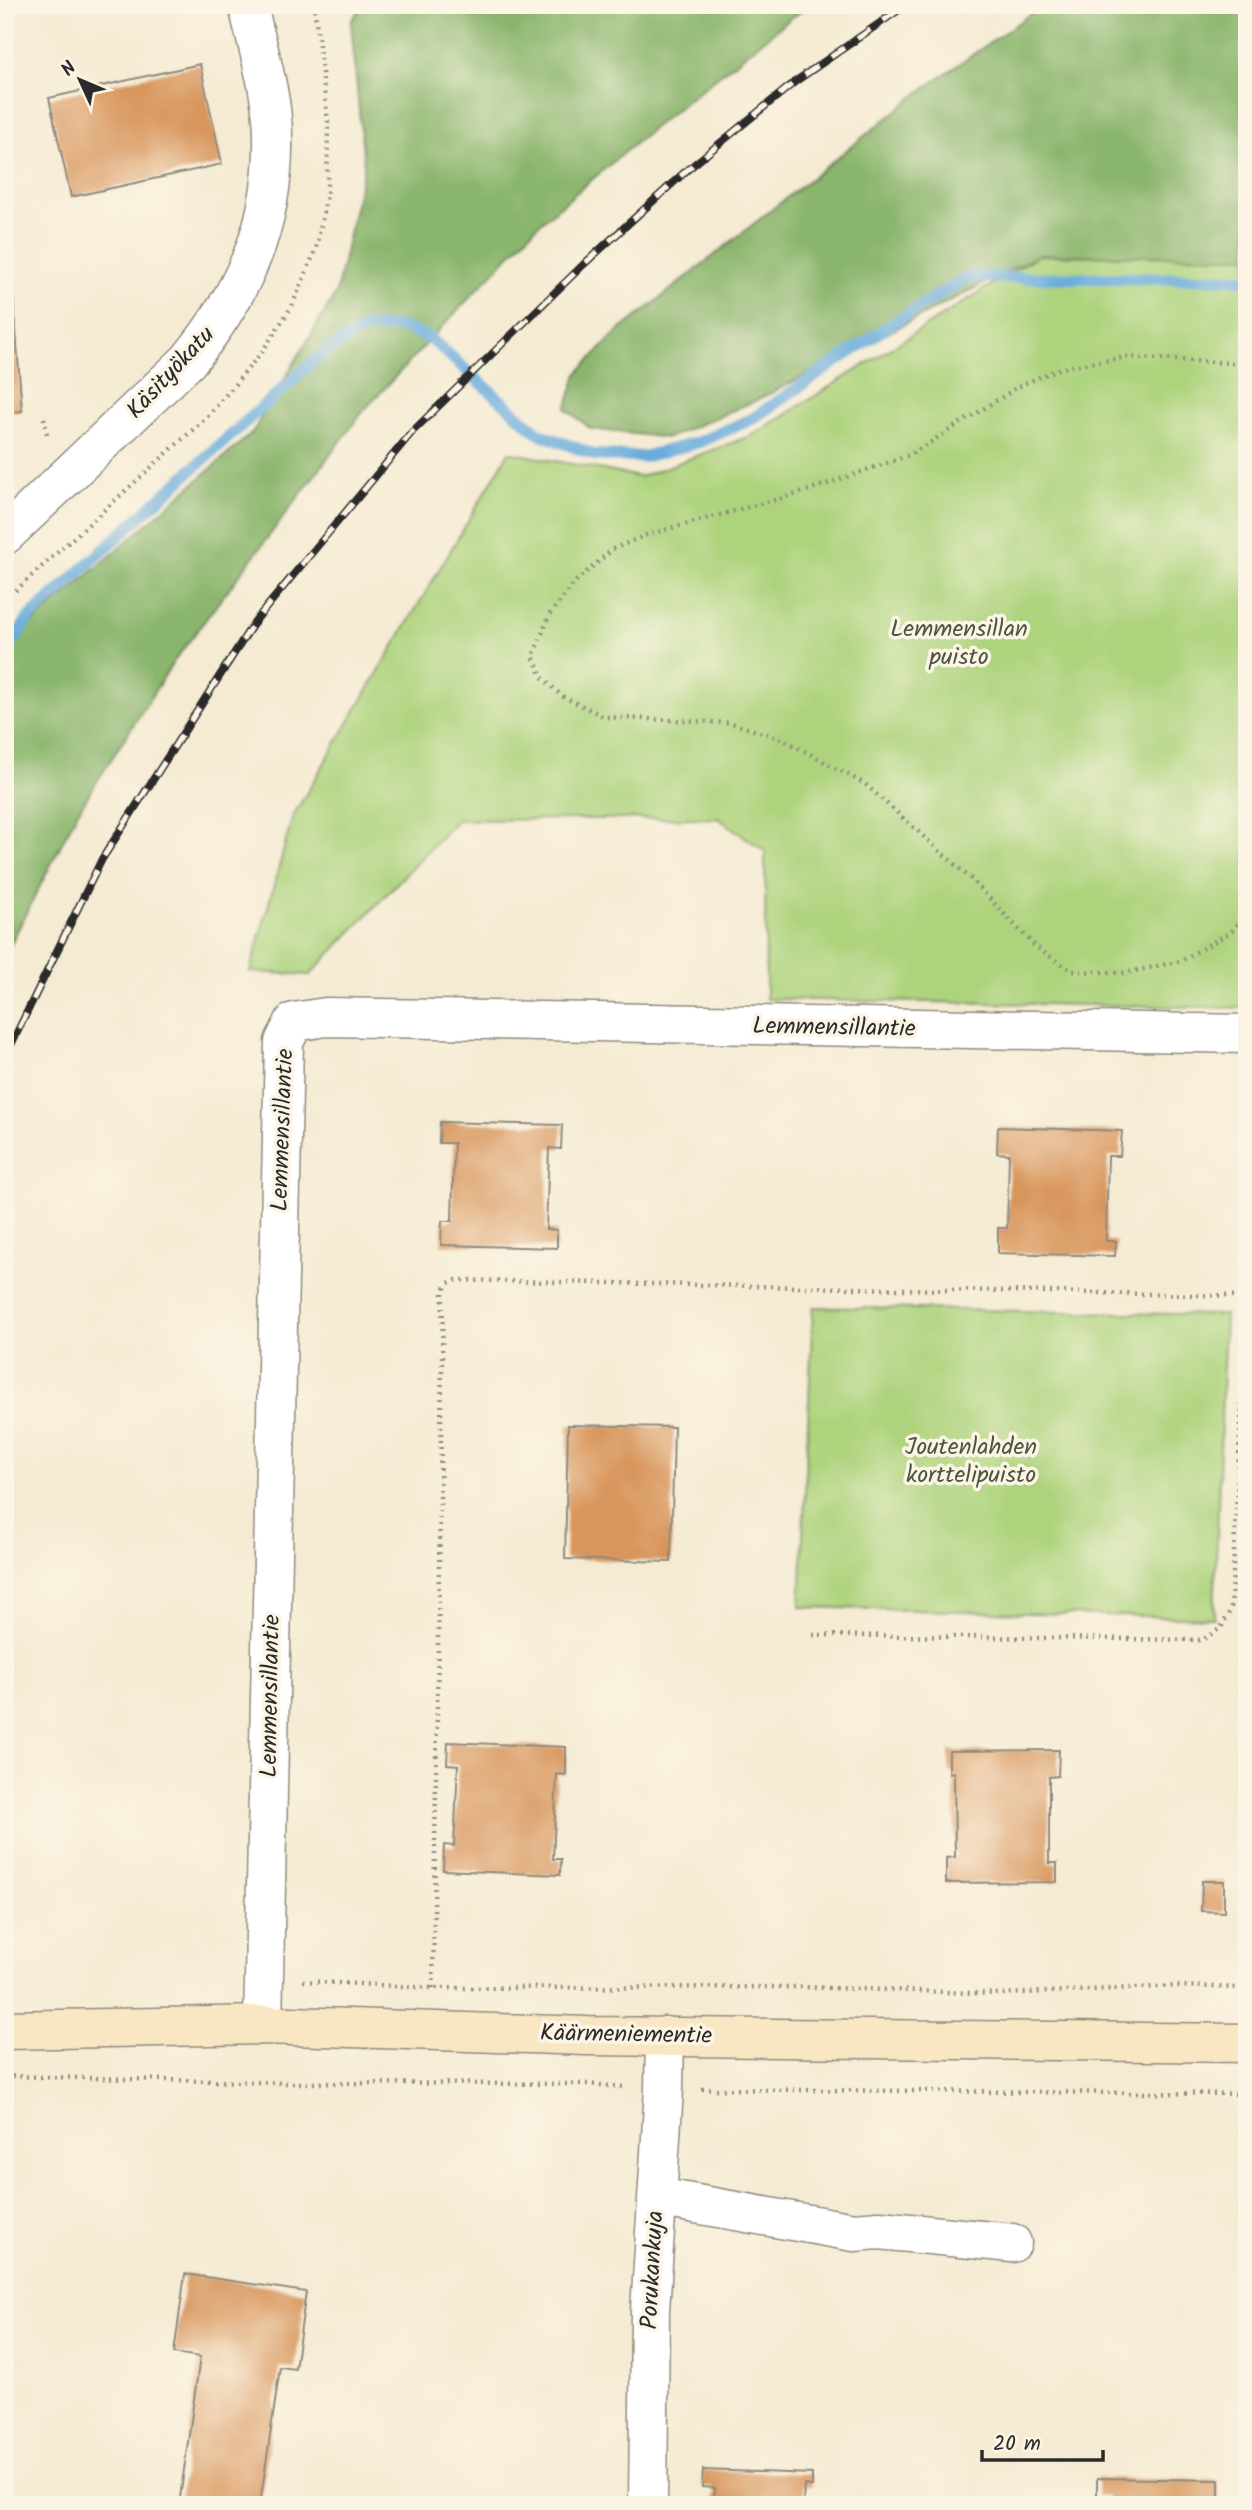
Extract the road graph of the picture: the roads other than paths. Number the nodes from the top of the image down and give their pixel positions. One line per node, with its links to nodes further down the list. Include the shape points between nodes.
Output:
1 (248, 5): 2 (street, Käsityökatu, via 274,135 265,221 243,280 188,361)
2 (5, 535)
3 (1247, 1034): 4 (street, Lemmensillantie, via 326,1017 294,1022 284,1042)
4 (263, 2025): 5 (street, Käärmeniementie); 6 (street, Käärmeniementie)
5 (5, 2030)
6 (665, 2036): 7 (street, Käärmeniementie); 8 (street, Porukankuja)
7 (1247, 2043)
8 (657, 2197): 9 (street, via 854,2232 879,2230); 10 (street, Porukankuja, via 650,2311)
9 (1012, 2243)
10 (648, 2505)

